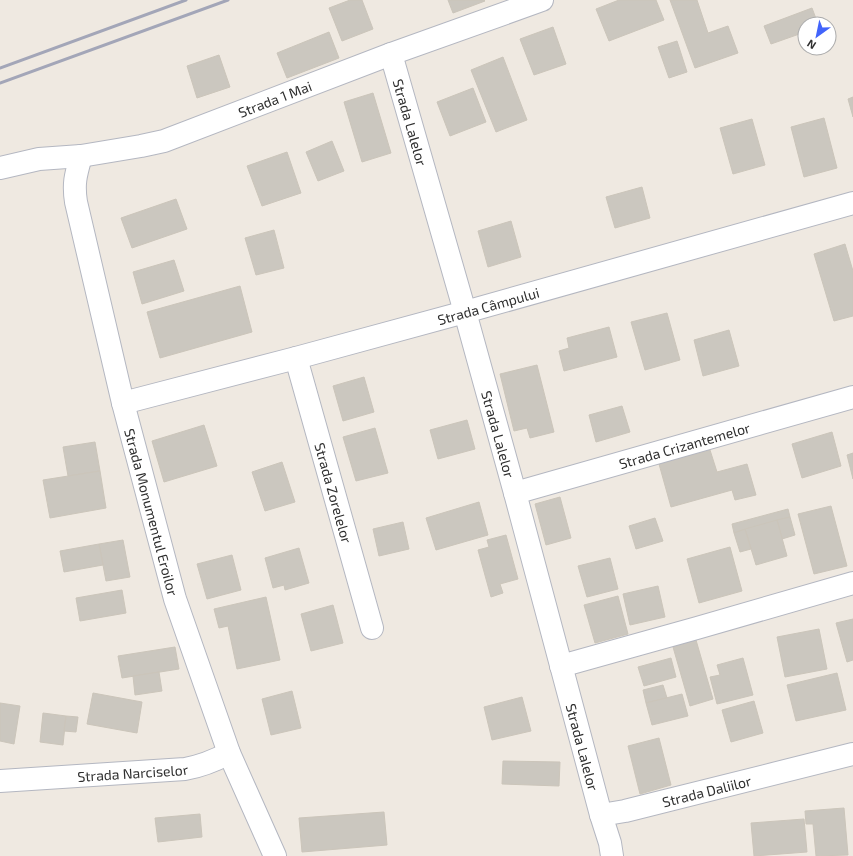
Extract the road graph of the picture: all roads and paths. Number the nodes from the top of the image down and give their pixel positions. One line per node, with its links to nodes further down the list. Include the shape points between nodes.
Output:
1 (542, 0): 2 (street, Strada 1 Mai)
2 (391, 54): 3 (street, Strada 1 Mai, via 164,141); 6 (street, Strada Lalelor)
3 (81, 156): 4 (street, Strada 1 Mai, via 39,160); 9 (street, Strada Monumentul Eroilor, via 74,180 76,202)
4 (0, 168)
5 (853, 203): 6 (street, Strada Câmpului)
6 (465, 312): 7 (street, Strada Câmpului); 10 (street, Strada Lalelor)
7 (296, 358): 9 (street, Strada Câmpului); 12 (street, Strada Zorelelor)
8 (853, 396): 10 (street, Strada Crizantemelor)
9 (123, 403): 14 (street, Strada Monumentul Eroilor, via 175,599)
10 (515, 493): 13 (street, Strada Lalelor)
11 (853, 583): 13 (street)
12 (372, 628)
13 (561, 666): 19 (street, Strada Lalelor)
14 (228, 753): 17 (street, Strada Narciselor, via 201,766 185,769); 20 (street, Strada Monumentul Eroilor)
15 (853, 754): 19 (street, Strada Daliilor)
16 (0, 766): 17 (street, Strada Narciselor)
17 (34, 779): 18 (street, Strada Narciselor)
18 (0, 781)
19 (601, 815): 21 (street)
20 (275, 856)
21 (612, 856)

